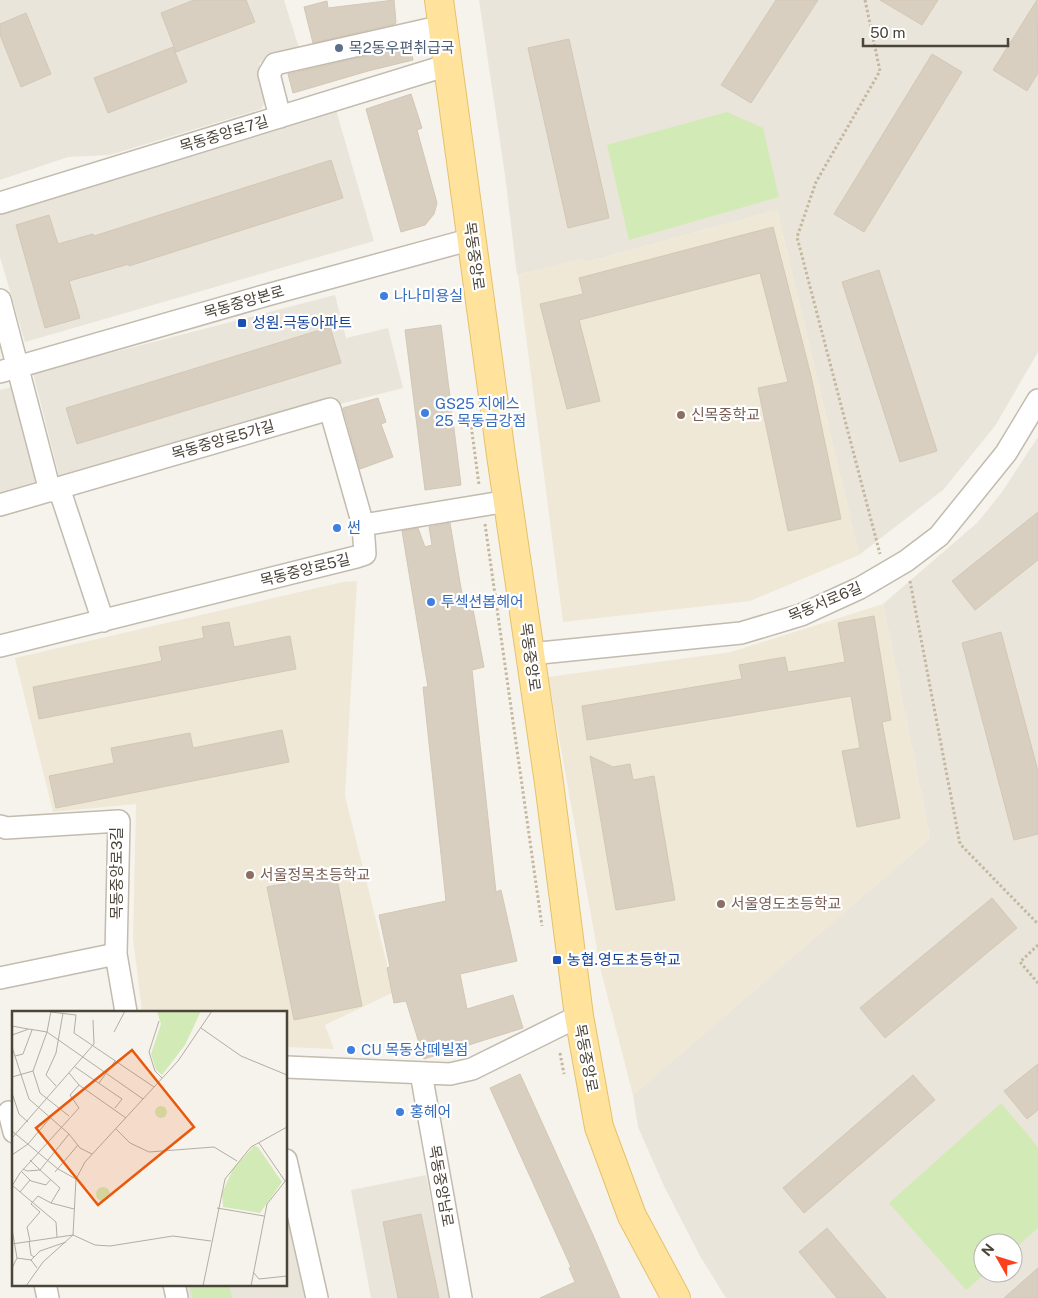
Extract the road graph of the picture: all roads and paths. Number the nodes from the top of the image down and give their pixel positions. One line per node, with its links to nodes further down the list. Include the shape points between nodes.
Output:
1 (865, 0): 15 (path, via 880,71 816,182 798,237)
2 (440, 13): 3 (main road, 목동중앙로); 4 (street, via 275,64 269,74)
3 (448, 65): 4 (street, 목동중앙로7길); 6 (main road, 목동중앙로)
4 (280, 117): 5 (street, 목동중앙로7길)
5 (0, 203)
6 (472, 239): 8 (street, 목동중앙본로); 11 (main road, 목동중앙로)
7 (0, 300): 8 (street)
8 (9, 369): 10 (street)
9 (1038, 400): 14 (street, 목동서로6길, via 1006,453 939,536)
10 (54, 490): 12 (street, 목동중앙로5가길); 13 (street, 목동중앙로5가길, via 330,409); 16 (street)
11 (508, 501): 13 (street); 18 (main road, 목동중앙로)
12 (0, 506)
13 (363, 525): 16 (street, 목동중앙로5길, via 365,554 356,558)
14 (906, 560): 15 (street, 목동서로6길); 20 (path, via 960,844)
15 (885, 573): 18 (street, 목동서로6길, via 801,615 741,633)
16 (103, 621): 17 (street, 목동중앙로5길)
17 (0, 646)
18 (530, 654): 26 (main road, 목동중앙로)
19 (0, 826): 22 (street, 목동중앙로3길, via 119,820)
20 (1038, 924)
21 (1038, 945): 24 (path, via 1020,962)
22 (116, 954): 23 (street); 25 (street, 목동중앙로3길)
23 (0, 978)
24 (1038, 983)
25 (126, 1011)
26 (579, 1016): 28 (street, via 472,1069 450,1074); 34 (main road, 목동중앙로, via 599,1127 632,1216)
27 (288, 1068): 28 (street)
28 (421, 1073): 33 (street, 목동중앙남로)
29 (8, 1112): 30 (street)
30 (12, 1125)
31 (288, 1169): 32 (street)
32 (317, 1298)
33 (461, 1298)
34 (676, 1298)

